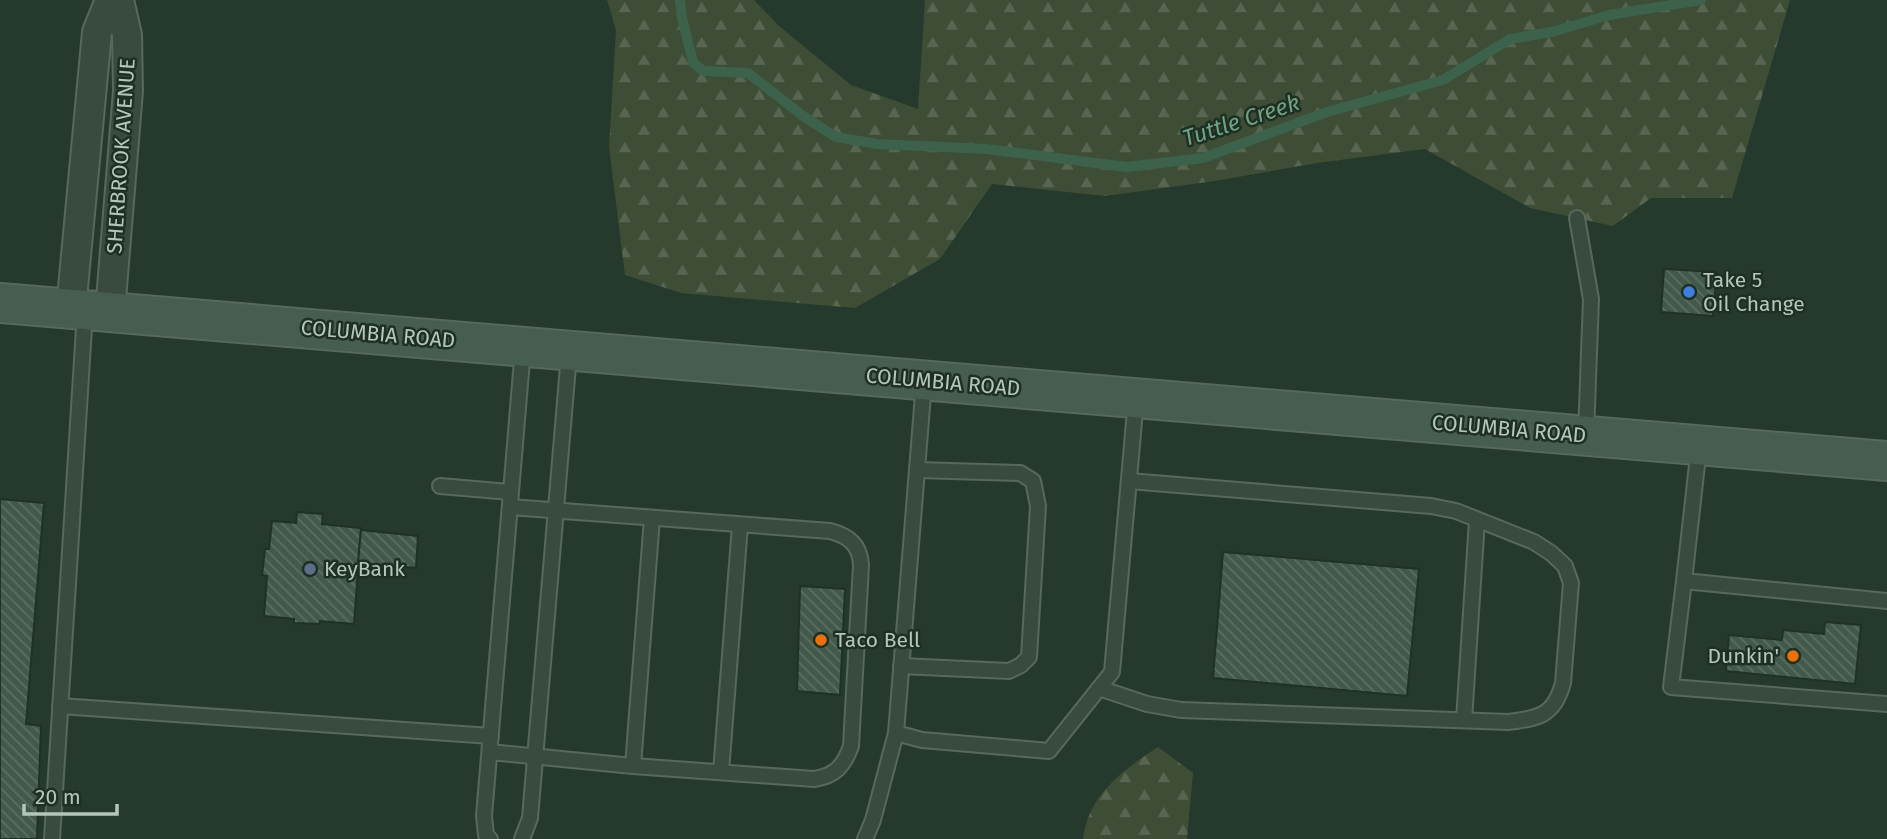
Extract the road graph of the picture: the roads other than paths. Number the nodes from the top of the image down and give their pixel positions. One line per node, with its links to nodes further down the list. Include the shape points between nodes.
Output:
1 (110, 0): 5 (street, SHERBROOK AVENUE, via 97,32)
2 (119, 0): 5 (street, SHERBROOK AVENUE, via 127,35 128,91)
3 (1577, 218): 10 (lane, via 1591,299)
4 (0, 303): 5 (main road, COLUMBIA ROAD)
5 (89, 310): 6 (main road, COLUMBIA ROAD); 26 (lane)
6 (523, 346): 7 (main road, COLUMBIA ROAD); 16 (lane)
7 (569, 351): 8 (main road, COLUMBIA ROAD); 17 (lane)
8 (924, 380): 9 (main road, COLUMBIA ROAD); 13 (lane)
9 (1136, 398): 10 (main road, COLUMBIA ROAD); 14 (lane)
10 (1586, 436): 11 (main road, COLUMBIA ROAD)
11 (1699, 445): 12 (main road, COLUMBIA ROAD); 21 (lane)
12 (1887, 461)
13 (917, 470): 23 (lane); 23 (lane, via 1020,473 1033,481 1038,506 1029,657 1009,671)
14 (1129, 481): 19 (lane, via 1431,506); 24 (lane, via 1112,673)
15 (440, 486): 16 (lane)
16 (510, 499): 17 (lane); 29 (lane)
17 (555, 511): 18 (lane); 31 (lane)
18 (652, 518): 20 (lane); 32 (lane)
19 (1477, 520): 27 (lane); 27 (lane, via 1552,553 1565,566 1572,583 1559,698 1539,718)
20 (740, 525): 33 (lane); 33 (lane, via 830,531 857,546 862,565 851,746 841,767 814,779)
21 (1684, 581): 22 (lane); 25 (lane, via 1671,687)
22 (1887, 601)
23 (901, 666): 28 (lane)
24 (1099, 688): 27 (lane, via 1181,710); 28 (lane, via 1049,751 922,740)
25 (1887, 704)
26 (60, 706): 29 (lane); 34 (lane)
27 (1464, 720)
28 (896, 733): 37 (lane)
29 (491, 736): 30 (lane)
30 (490, 752): 31 (lane); 35 (lane, via 484,816 486,835)
31 (535, 755): 32 (lane); 36 (lane, via 530,818)
32 (633, 766): 33 (lane)
33 (721, 772)
34 (52, 839)
35 (491, 839)
36 (522, 839)
37 (864, 839)

